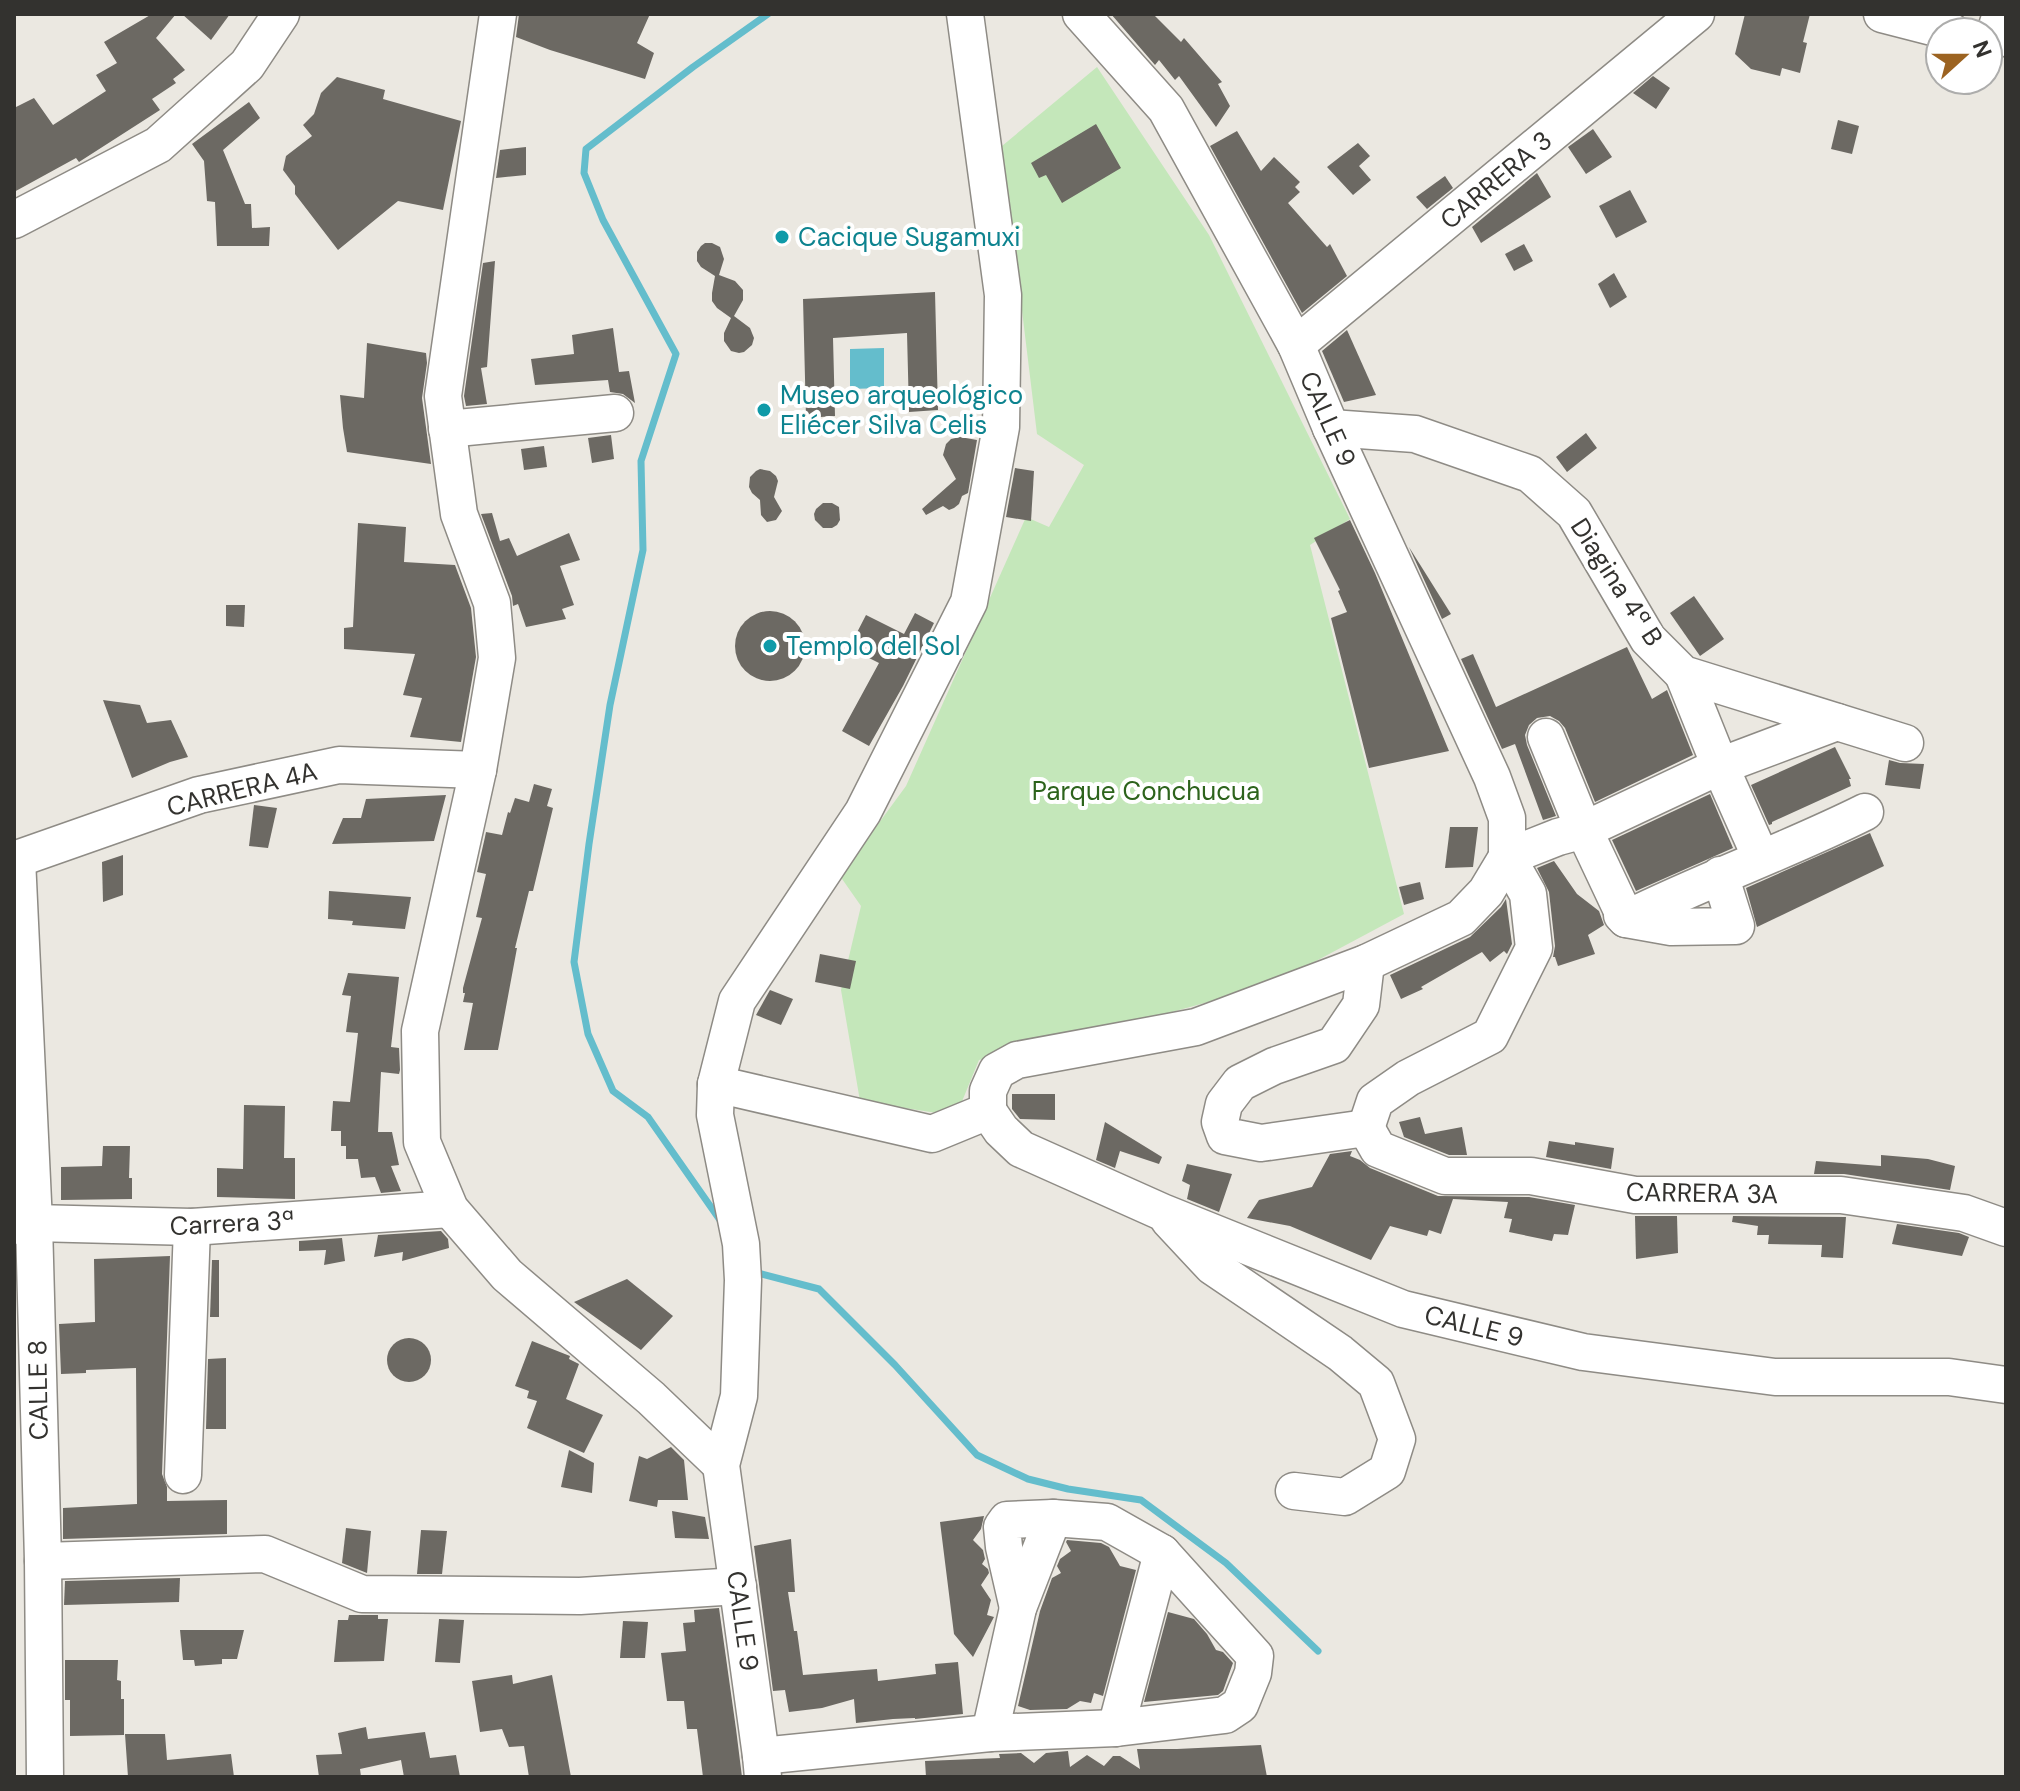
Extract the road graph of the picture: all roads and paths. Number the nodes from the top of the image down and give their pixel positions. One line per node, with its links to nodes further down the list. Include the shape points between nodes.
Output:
1 (281, 14): 8 (street, via 247,65 158,145)
2 (498, 14): 12 (street, via 443,396)
3 (965, 14): 27 (street, via 1003,295 1001,427 969,602 863,812 737,1001)
4 (1081, 14): 9 (street, CALLE 9, via 1166,109)
5 (1696, 14): 9 (street, CARRERA 3)
6 (1882, 14): 7 (street)
7 (1924, 25)
8 (14, 220)
9 (1296, 345): 11 (street, CALLE 9)
10 (615, 413): 12 (street)
11 (1331, 428): 13 (street, Diagina 4ª B, via 1415,434 1530,474 1574,513 1648,639); 21 (street, CALLE 9, via 1492,777 1507,818)
12 (447, 429): 18 (street, via 459,514 492,603 497,658)
13 (1683, 674): 14 (street, Diagina 4ª B); 17 (street)
14 (1837, 722): 16 (street, Diagina 4ª B); 17 (street)
15 (1546, 737): 20 (street)
16 (1905, 743)
17 (1720, 766): 20 (street); 22 (street)
18 (478, 770): 23 (street, CARRERA 4A, via 339,765 199,795); 30 (street, via 420,1031 422,1142)
19 (1865, 812): 22 (street)
20 (1571, 834): 21 (street); 25 (street)
21 (1507, 857): 26 (street, via 1486,892 1461,918); 29 (street, via 1528,894 1534,948 1490,1036 1375,1101)
22 (1761, 858): 24 (street)
23 (15, 860): 32 (street, CALLE 8)
24 (1720, 875): 25 (street); 25 (street, via 1736,926 1671,927)
25 (1626, 919)
26 (1366, 963): 28 (street, via 1196,1027 1017,1060 997,1071 988,1091); 29 (street, via 1361,1005 1334,1045 1240,1083 1224,1104 1220,1122 1225,1136 1261,1143)
27 (716, 1084): 28 (street, via 932,1134); 36 (street, via 715,1115 741,1244 743,1280 739,1396)
28 (988, 1111): 31 (street, CALLE 9, via 1021,1149)
29 (1366, 1128): 34 (street, CARRERA 3A, via 1378,1149 1445,1176 1531,1176 1635,1195 1841,1195 1964,1213)
30 (450, 1209): 33 (street, Carrera 3ª); 36 (street, via 507,1275)
31 (1162, 1212): 35 (street, CALLE 9, via 1403,1309 1583,1352 1775,1377 1949,1377); 38 (street, via 1212,1266 1376,1383 1397,1439 1387,1471 1345,1497)
32 (24, 1224): 33 (street, Carrera 3ª); 40 (street, CALLE 8)
33 (192, 1227): 37 (street)
34 (2006, 1228)
35 (2006, 1385)
36 (721, 1465): 41 (street, CALLE 9)
37 (183, 1475)
38 (1294, 1491)
39 (1162, 1553): 42 (street); 42 (street, via 1255,1656 1253,1673 1240,1705 1225,1715); 43 (street, via 1107,1522 1007,1520 1002,1527 1004,1547 1018,1608)
40 (43, 1561): 41 (street, via 265,1554 362,1594 580,1596); 45 (street, CALLE 8)
41 (738, 1586): 44 (street, CALLE 9)
42 (1116, 1728): 43 (street)
43 (990, 1733): 44 (street)
44 (762, 1766)
45 (45, 1777)

